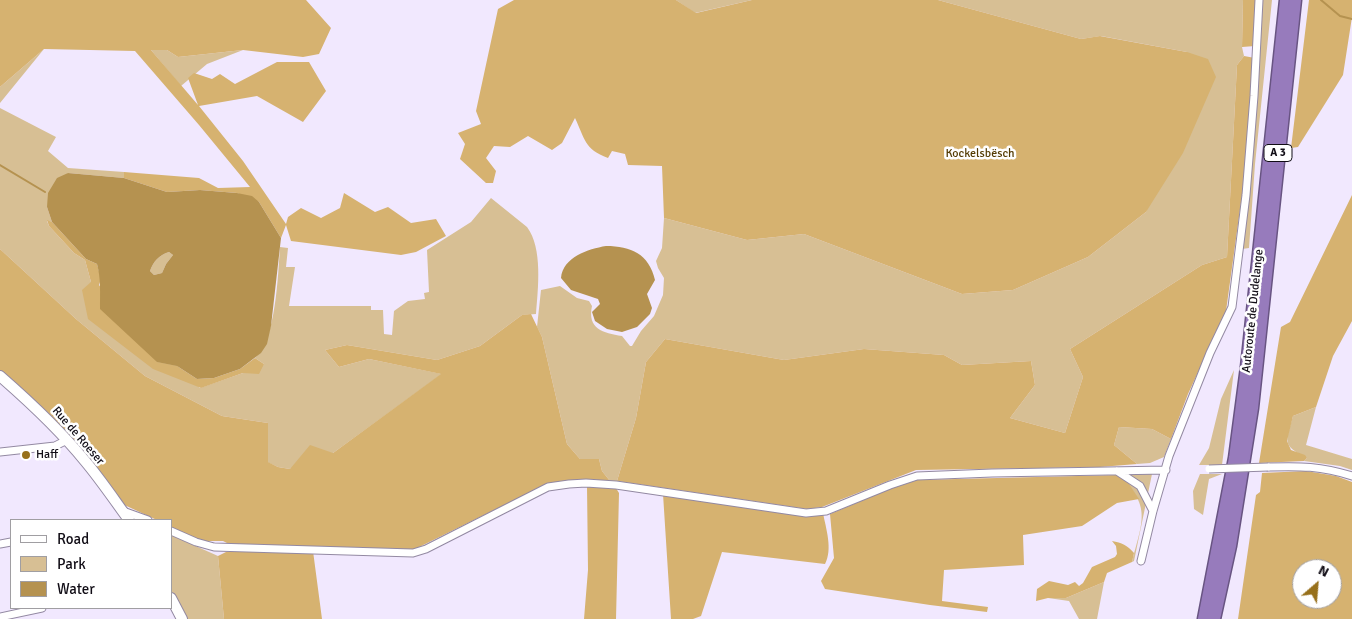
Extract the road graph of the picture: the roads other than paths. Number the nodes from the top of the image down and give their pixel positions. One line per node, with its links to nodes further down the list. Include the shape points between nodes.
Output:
1 (1259, 0): 9 (street, via 1247,185 1232,307 1210,353)
2 (1286, 0): 21 (highway, Autoroute de Dudelange / A 3, via 1248,367 1235,458)
3 (1295, 0): 22 (highway, Autoroute de Dudelange / A 3, via 1252,408 1230,546)
4 (0, 376): 5 (main road, Rue de Roeser)
5 (67, 440): 6 (street, via 55,446); 11 (main road, Rue de Roeser)
6 (0, 452)
7 (1209, 469): 10 (street, bridge, via 1307,466)
8 (1116, 470): 9 (street); 12 (street, via 1140,486); 15 (street, via 917,476 826,511 806,513 616,485 569,484 548,488 412,553 214,547)
9 (1166, 470): 12 (street)
10 (1352, 476)
11 (122, 510): 13 (main road, Rue de Roeser); 14 (street)
12 (1153, 510): 16 (street)
13 (128, 519)
14 (145, 519)
15 (172, 531)
16 (1141, 561)
17 (172, 600): 20 (main road)
18 (38, 609): 19 (street)
19 (0, 618)
20 (182, 619)
21 (1204, 619)
22 (1214, 619)

